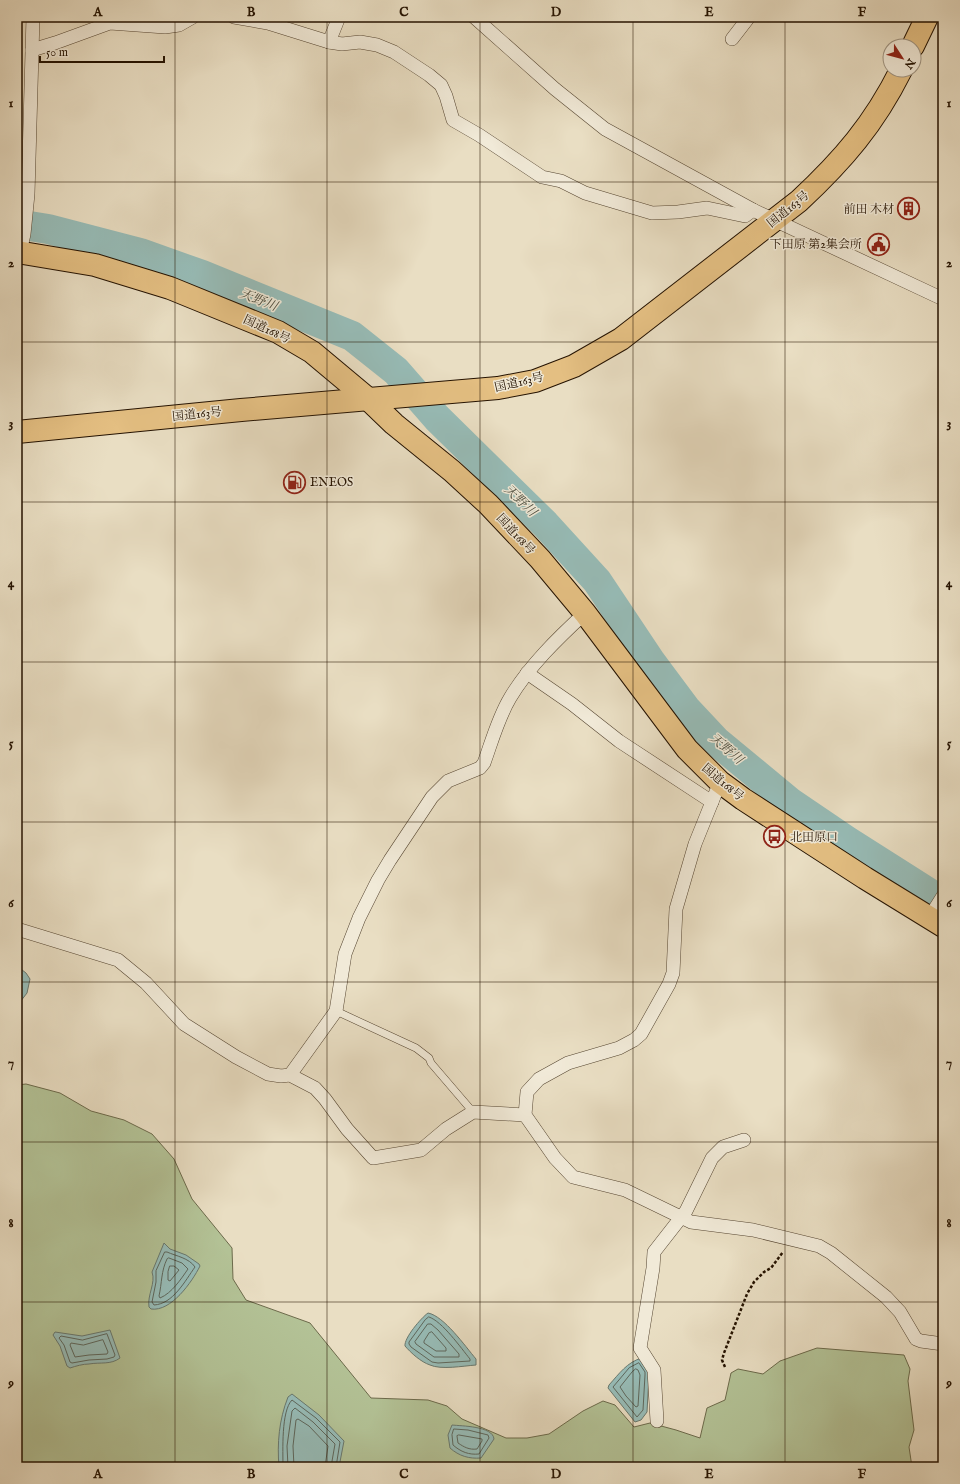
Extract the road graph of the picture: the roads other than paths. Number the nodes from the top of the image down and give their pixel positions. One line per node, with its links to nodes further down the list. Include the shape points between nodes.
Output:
1 (33, 17): 12 (street)
2 (193, 17): 8 (street, via 179,25 165,27)
3 (234, 17): 11 (street, via 268,23)
4 (339, 17): 11 (street)
5 (474, 17): 14 (street, via 605,130)
6 (749, 17): 10 (street)
7 (927, 17): 9 (highway)
8 (130, 21): 12 (street, via 110,23)
9 (917, 38)
10 (732, 39)
11 (330, 42): 14 (street, via 360,42 394,52 441,85 453,120 542,177 561,181 585,193 652,213 707,208 745,216)
12 (32, 50): 16 (street, via 28,194)
13 (897, 78): 15 (highway, 国道163号, via 866,130 846,154 799,201)
14 (753, 210): 15 (street)
15 (774, 220): 17 (street); 18 (highway, 国道163号, via 621,339 574,366 535,381 498,388)
16 (20, 246): 18 (highway, 国道168号, via 103,267 170,288 278,332 312,352)
17 (943, 299)
18 (367, 398): 19 (highway, 国道163号); 20 (highway, 国道168号, via 488,504 540,559)
19 (17, 432)
20 (585, 613): 21 (street); 22 (highway, 国道168号, via 687,749)
21 (527, 673): 23 (street, via 619,741); 27 (street, via 507,704 484,763 480,768 448,781 432,797 378,880 345,954)
22 (720, 782): 23 (street); 25 (highway, 国道168号, via 865,878)
23 (712, 802): 30 (street, via 695,844 676,909 673,974 670,984 641,1034 620,1048 568,1064 539,1079 527,1092)
24 (943, 896): 25 (street)
25 (934, 920)
26 (17, 930): 28 (street, via 118,960 146,983 184,1024 236,1058 268,1074)
27 (336, 1011): 28 (street); 29 (lane, via 416,1048 429,1058)
28 (290, 1075): 29 (street, via 315,1088 373,1158 420,1150)
29 (473, 1112): 30 (street)
30 (525, 1114): 32 (street, via 555,1158 573,1177 626,1190)
31 (744, 1140): 32 (street, via 723,1147 712,1158)
32 (680, 1218): 33 (street, via 690,1222 752,1230 819,1246 886,1297 900,1312 916,1339); 34 (street, via 654,1252 640,1348 654,1370)
33 (943, 1344)
34 (656, 1421)

